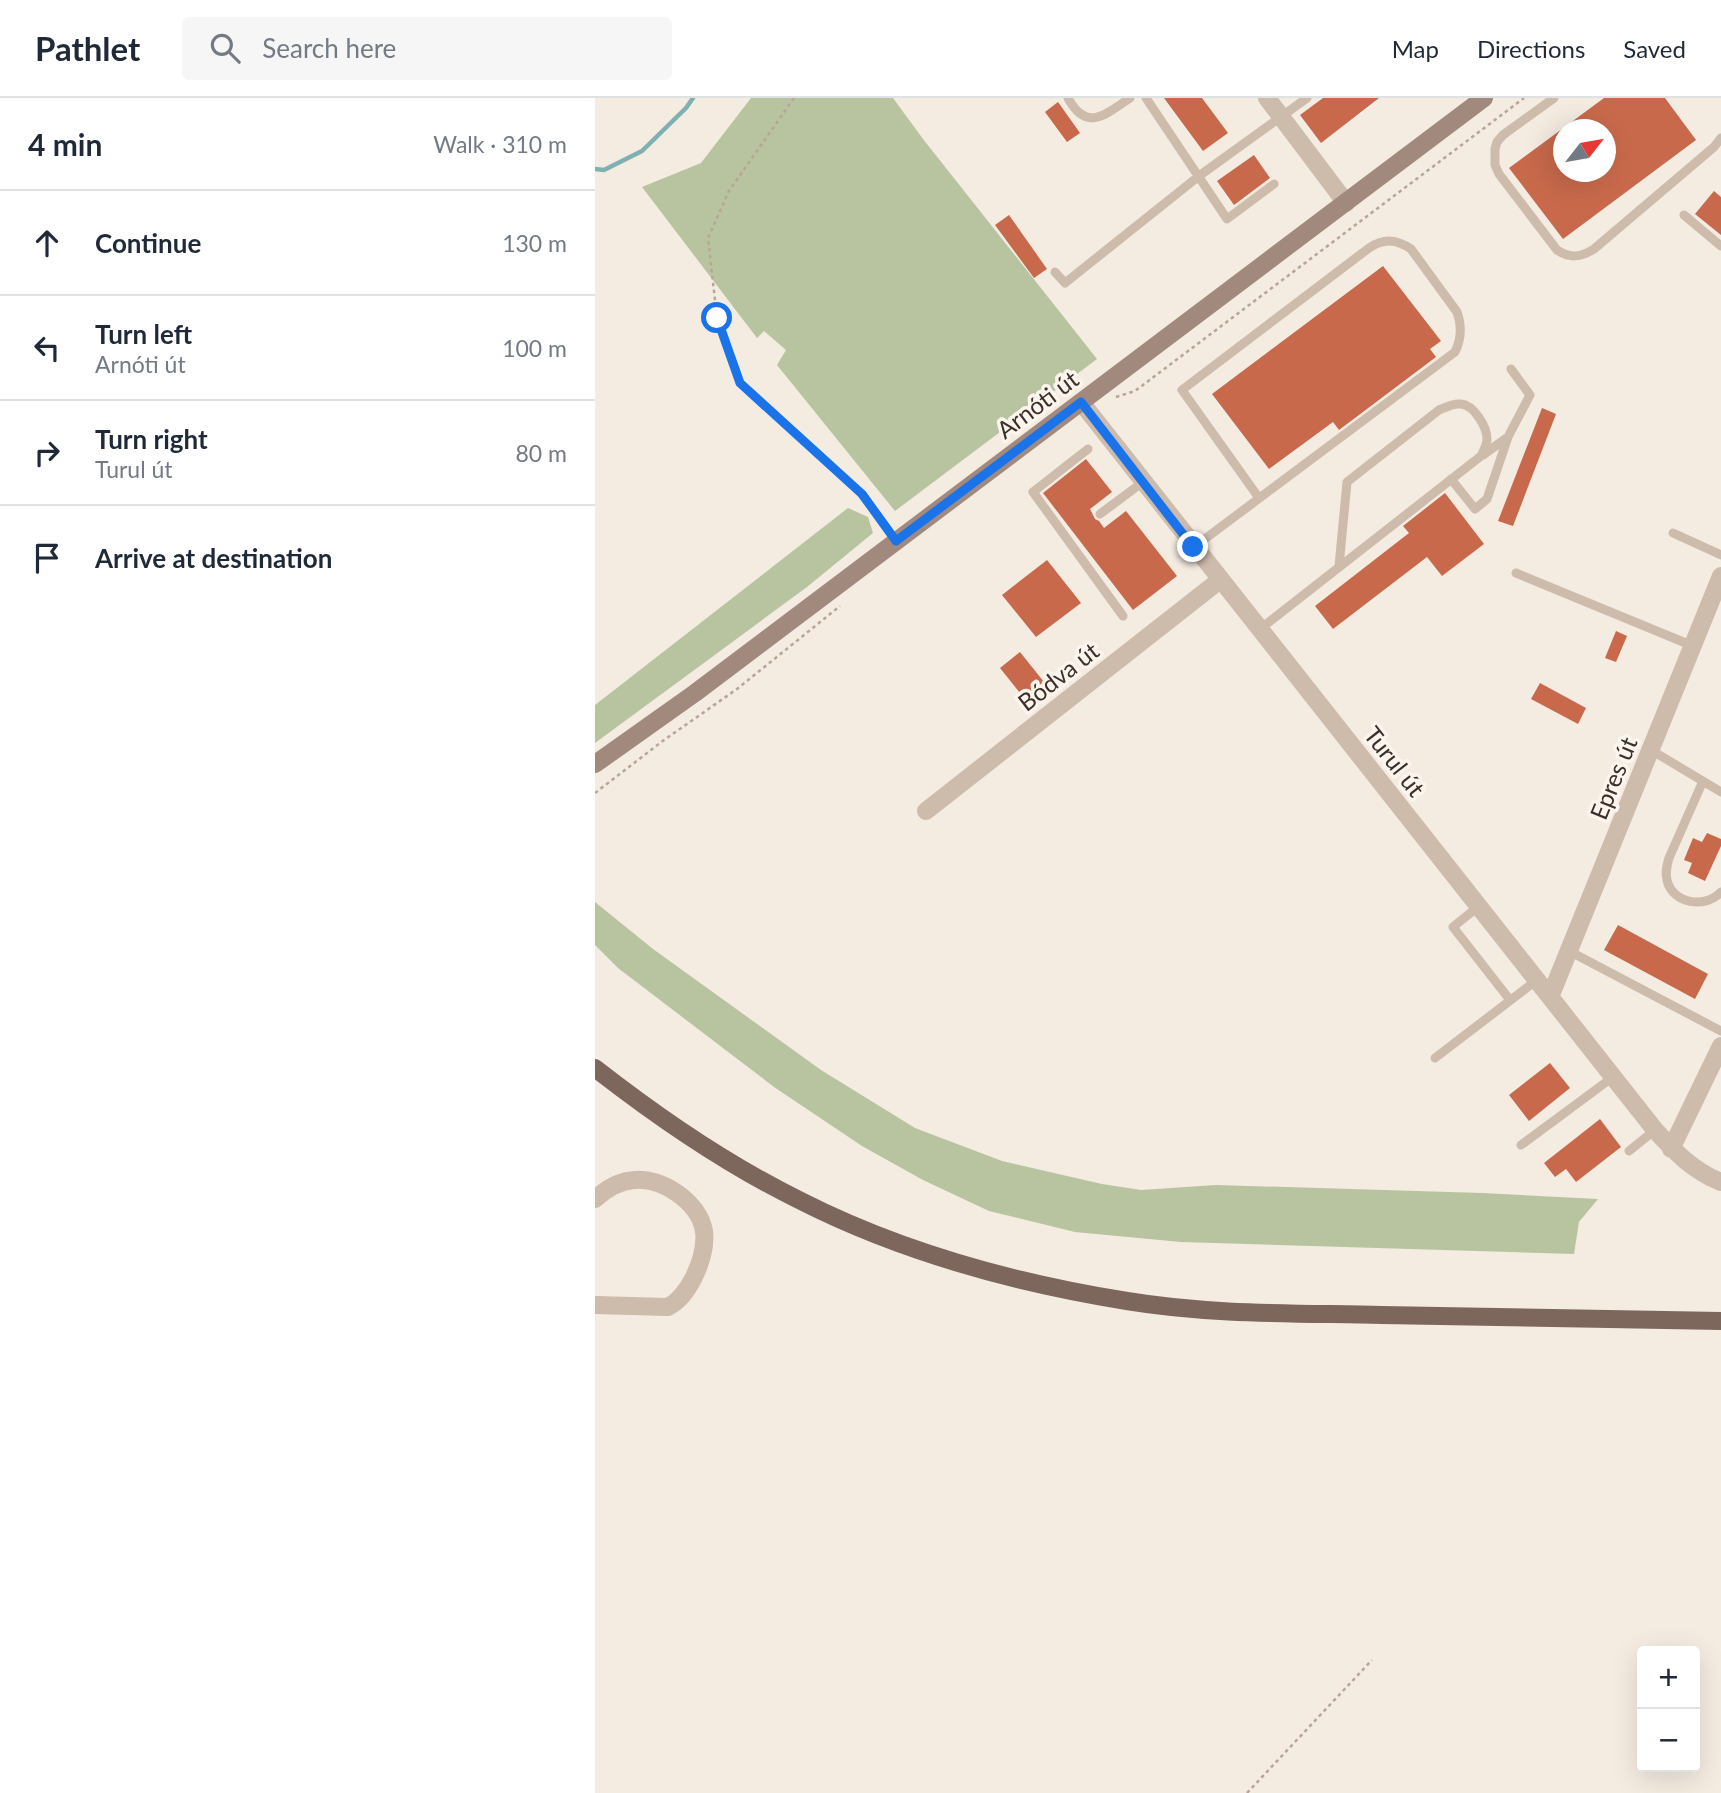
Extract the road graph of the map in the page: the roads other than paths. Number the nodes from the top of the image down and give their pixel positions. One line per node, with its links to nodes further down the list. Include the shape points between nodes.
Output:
1 (1068, 98): 2 (lane, via 1079,113 1097,119)
2 (1130, 98)
3 (1146, 98): 10 (lane)
4 (1267, 98): 8 (street)
5 (1307, 98): 8 (lane)
6 (1484, 98): 12 (main road, Arnóti út)
7 (1555, 98): 9 (lane, via 1503,135 1494,158 1499,174 1557,250 1568,256 1594,249)
8 (1281, 118): 10 (lane); 12 (street)
9 (1721, 138)
10 (1199, 176): 11 (lane, via 1227,219); 15 (lane, via 1065,283)
11 (1273, 184)
12 (1346, 203): 17 (main road, Arnóti út)
13 (1684, 215): 14 (lane)
14 (1721, 246)
15 (1055, 272)
16 (1511, 369): 18 (lane, via 1530,395)
17 (1081, 402): 22 (street, Turul út); 36 (main road, Arnóti út)
18 (1508, 437): 20 (lane); 21 (lane, via 1487,499 1475,509)
19 (1088, 449): 32 (lane, via 1033,492)
20 (1481, 456): 21 (lane); 28 (lane, via 1487,436 1466,405 1448,406 1418,426 1347,482)
21 (1451, 479): 28 (lane)
22 (1143, 482): 24 (lane); 26 (street, Turul út)
23 (1259, 498): 23 (lane, via 1455,352 1461,331 1457,312 1403,244 1386,240 1369,247 1182,390); 26 (lane)
24 (1100, 514)
25 (1673, 533): 27 (lane)
26 (1193, 547): 31 (street, Turul út)
27 (1721, 555)
28 (1339, 566): 33 (lane)
29 (1516, 573): 34 (lane)
30 (1721, 576): 34 (street, Epres út)
31 (1220, 580): 33 (street, Turul út); 39 (street, Bódva út)
32 (1123, 616)
33 (1260, 629): 41 (street, Turul út)
34 (1693, 646): 35 (street, Epres út)
35 (1651, 750): 37 (lane); 42 (street, Epres út)
36 (595, 765)
37 (1703, 782): 38 (lane); 40 (lane, via 1669,858 1666,878 1673,893 1690,901 1705,903)
38 (1721, 792)
39 (926, 811)
40 (1721, 892)
41 (1479, 906): 43 (street, Turul út); 45 (lane, via 1453,927)
42 (1569, 951): 44 (street, Epres út); 46 (lane)
43 (1537, 980): 44 (street, Turul út); 45 (lane)
44 (1550, 997): 50 (street, Turul út)
45 (1510, 1000): 48 (lane)
46 (1721, 1031)
47 (1721, 1046): 53 (street)
48 (1435, 1058)
49 (595, 1068): 58 (main road, via 670,1125 801,1202 910,1247 1021,1280 1130,1301 1222,1311)
50 (1613, 1077): 51 (street, Turul út); 52 (lane)
51 (1655, 1130): 53 (street, Turul út); 54 (lane)
52 (1521, 1145)
53 (1671, 1149): 55 (street, Turul út)
54 (1629, 1151)
55 (1721, 1182)
56 (595, 1199): 57 (street, via 621,1183 654,1182 684,1199 704,1231 701,1261 674,1304)
57 (595, 1305)
58 (1721, 1321)

